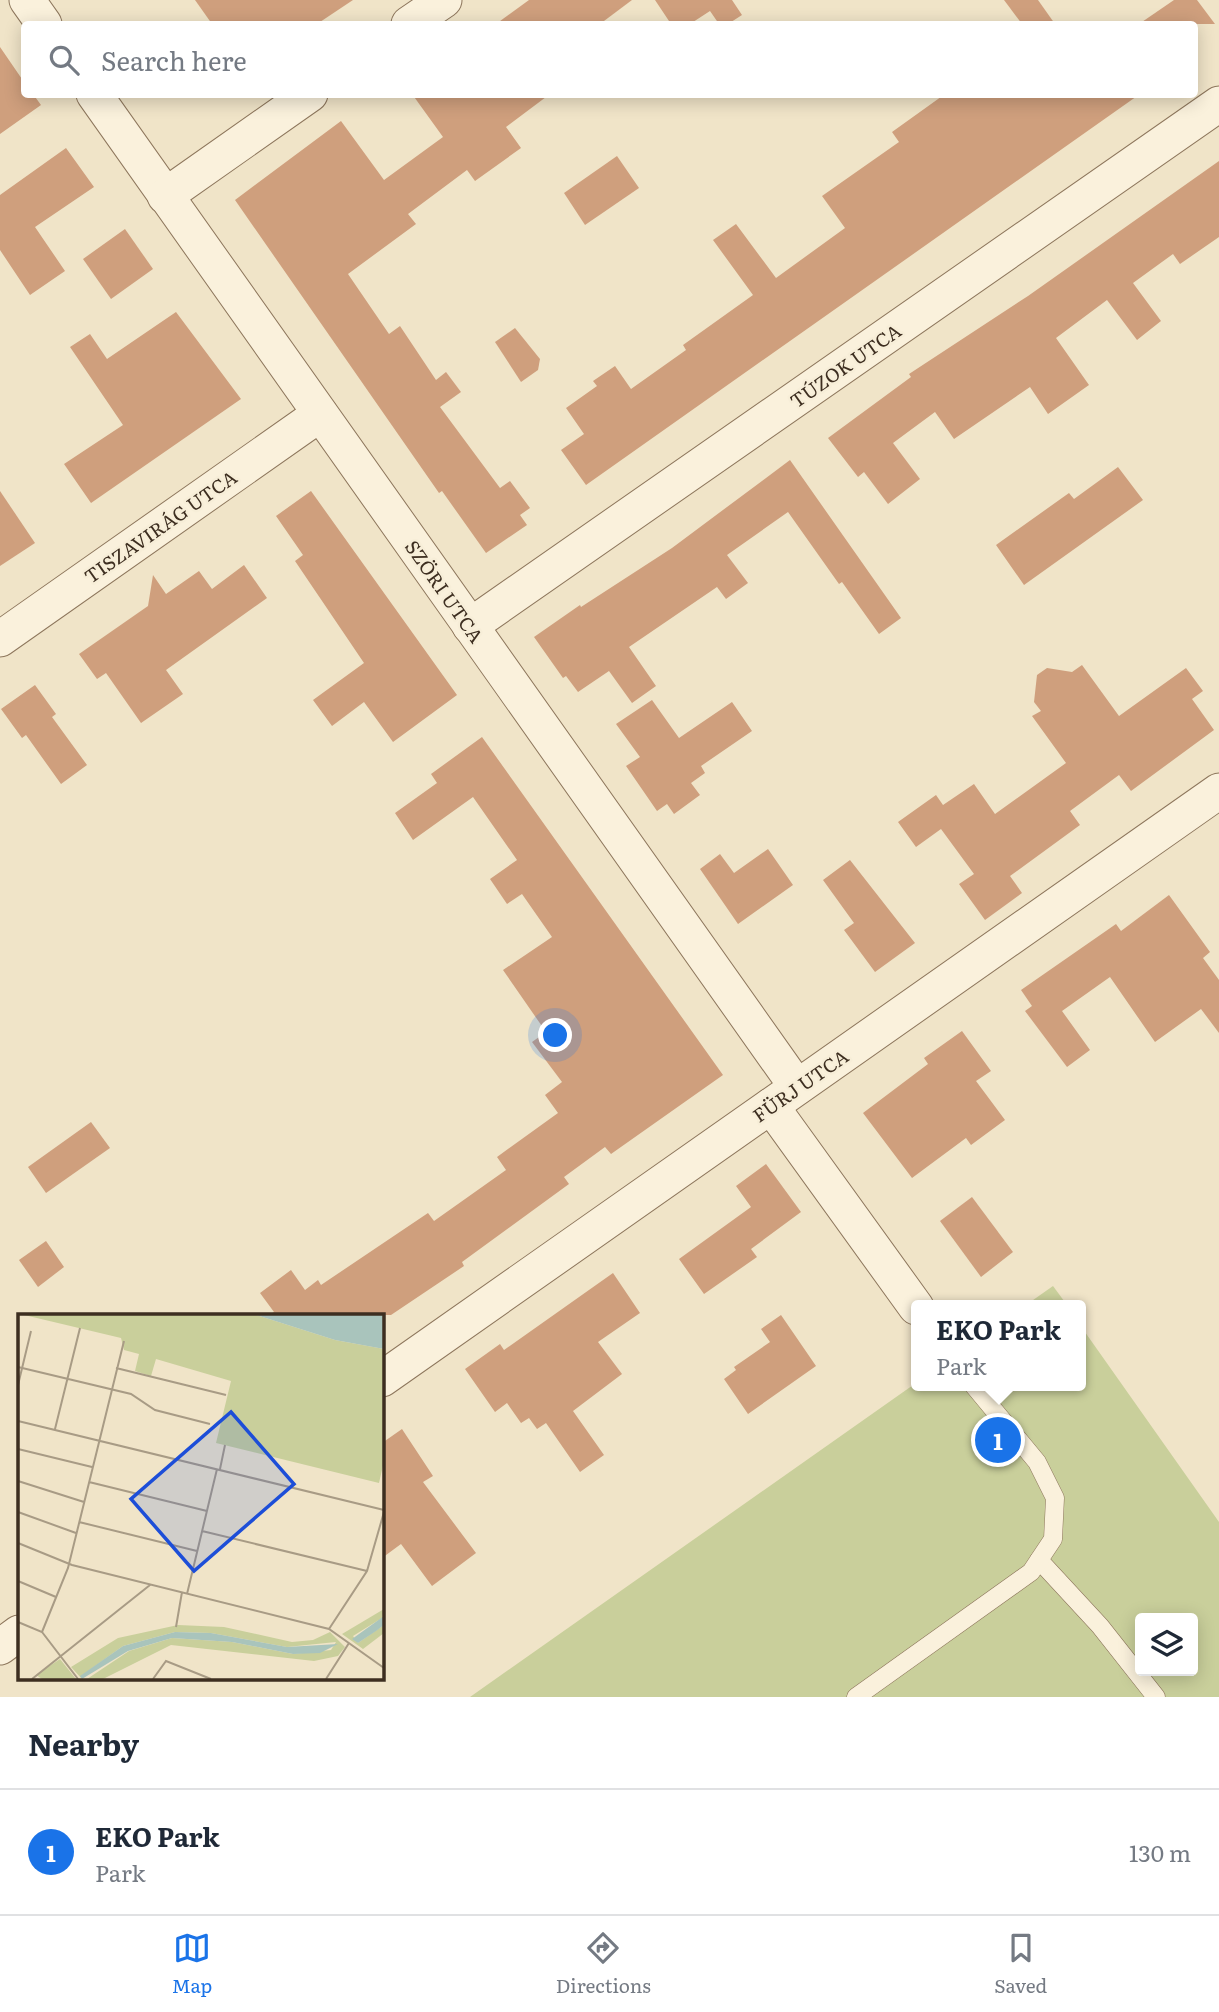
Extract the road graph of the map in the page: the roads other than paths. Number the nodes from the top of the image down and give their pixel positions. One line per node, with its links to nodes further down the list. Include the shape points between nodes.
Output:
1 (27, 0): 3 (street)
2 (444, 0): 4 (street)
3 (42, 21)
4 (413, 21)
5 (97, 98): 8 (street, SZÖRI UTCA)
6 (304, 98): 8 (street)
7 (1219, 104): 10 (street, TÚZOK UTCA)
8 (165, 196): 9 (street, SZÖRI UTCA)
9 (320, 414): 10 (street, SZÖRI UTCA); 11 (street, TISZAVIRÁG UTCA)
10 (470, 626): 13 (street, SZÖRI UTCA)
11 (0, 639)
12 (1219, 791): 13 (street, FÜRJ UTCA)
13 (784, 1097): 14 (street, SZÖRI UTCA); 15 (street, FÜRJ UTCA)
14 (912, 1300)
15 (383, 1378)
16 (978, 1391): 17 (lane, via 1037,1462 1055,1498 1053,1539)
17 (1039, 1560): 20 (lane, via 1031,1572); 21 (lane, via 1100,1626)
18 (18, 1634): 19 (street)
19 (0, 1647)
20 (856, 1697)
21 (1156, 1697)

